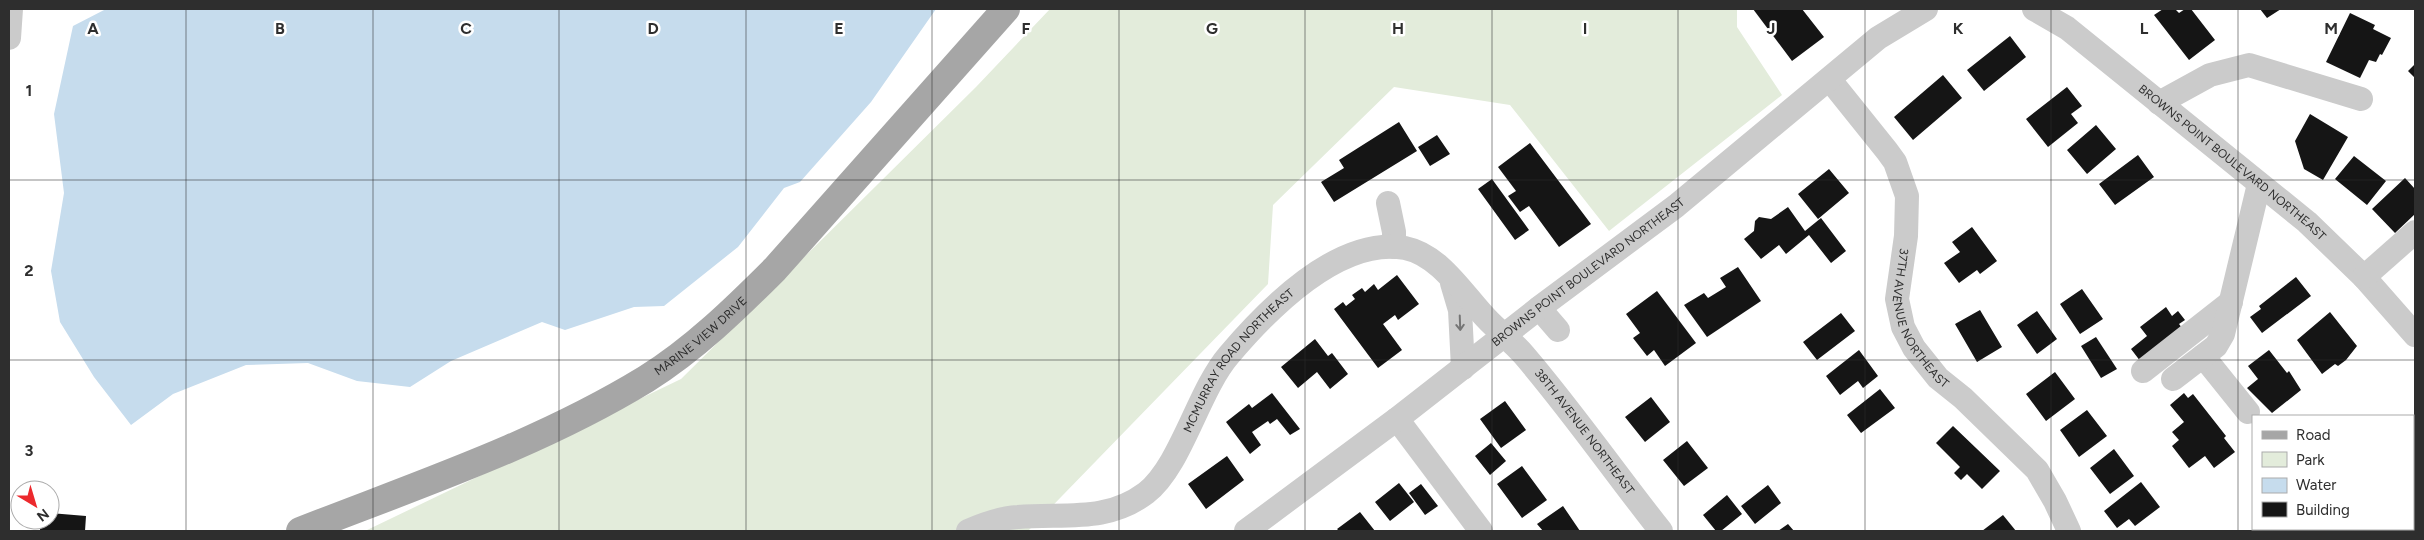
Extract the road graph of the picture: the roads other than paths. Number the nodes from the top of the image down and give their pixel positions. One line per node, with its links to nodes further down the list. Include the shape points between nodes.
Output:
1 (11, 9): 5 (street)
2 (1006, 9): 26 (main road, MARINE VIEW DRIVE, via 775,269 691,346 647,378 544,434)
3 (1926, 9): 6 (street, BROWNS POINT BOULEVARD NORTHEAST, via 1878,38)
4 (2034, 9): 8 (street, BROWNS POINT BOULEVARD NORTHEAST, via 2067,28)
5 (9, 38)
6 (1830, 80): 16 (street, BROWNS POINT BOULEVARD NORTHEAST, via 1706,182); 31 (street, 37TH AVENUE NORTHEAST, via 1887,151 1904,186 1908,215 1897,299 1903,327 1914,348 1938,378 2038,470)
7 (2362, 99): 8 (street, via 2249,66 2210,75)
8 (2159, 103): 9 (street, BROWNS POINT BOULEVARD NORTHEAST)
9 (2259, 184): 13 (street, BROWNS POINT BOULEVARD NORTHEAST, via 2307,222); 15 (street)
10 (1388, 203): 12 (street)
11 (2415, 232): 13 (street)
12 (1394, 247): 14 (street, MCMURRAY ROAD NORTHEAST, via 1418,252); 27 (street, MCMURRAY ROAD NORTHEAST, via 1362,250 1323,270 1291,292 1248,333 1224,360 1163,474 1147,492 1100,514 1017,517 988,522)
13 (2364, 277): 19 (street, BROWNS POINT BOULEVARD NORTHEAST)
14 (1451, 279): 18 (street, MCMURRAY ROAD NORTHEAST); 21 (street, one-way to 21, via 1460,310)
15 (2231, 302): 20 (street, via 2223,334 2216,346); 22 (street)
16 (1540, 308): 17 (street); 18 (street, BROWNS POINT BOULEVARD NORTHEAST)
17 (1558, 330)
18 (1504, 335): 21 (street, BROWNS POINT BOULEVARD NORTHEAST); 30 (street, 38TH AVENUE NORTHEAST, via 1528,360)
19 (2415, 335)
20 (2203, 356): 23 (street); 24 (street)
21 (1463, 368): 25 (street, BROWNS POINT BOULEVARD NORTHEAST)
22 (2142, 372)
23 (2173, 379)
24 (2248, 412)
25 (1397, 419): 28 (street, BROWNS POINT BOULEVARD NORTHEAST); 29 (street)
26 (300, 531)
27 (968, 531)
28 (1246, 531)
29 (1481, 531)
30 (1660, 531)
31 (2069, 531)

